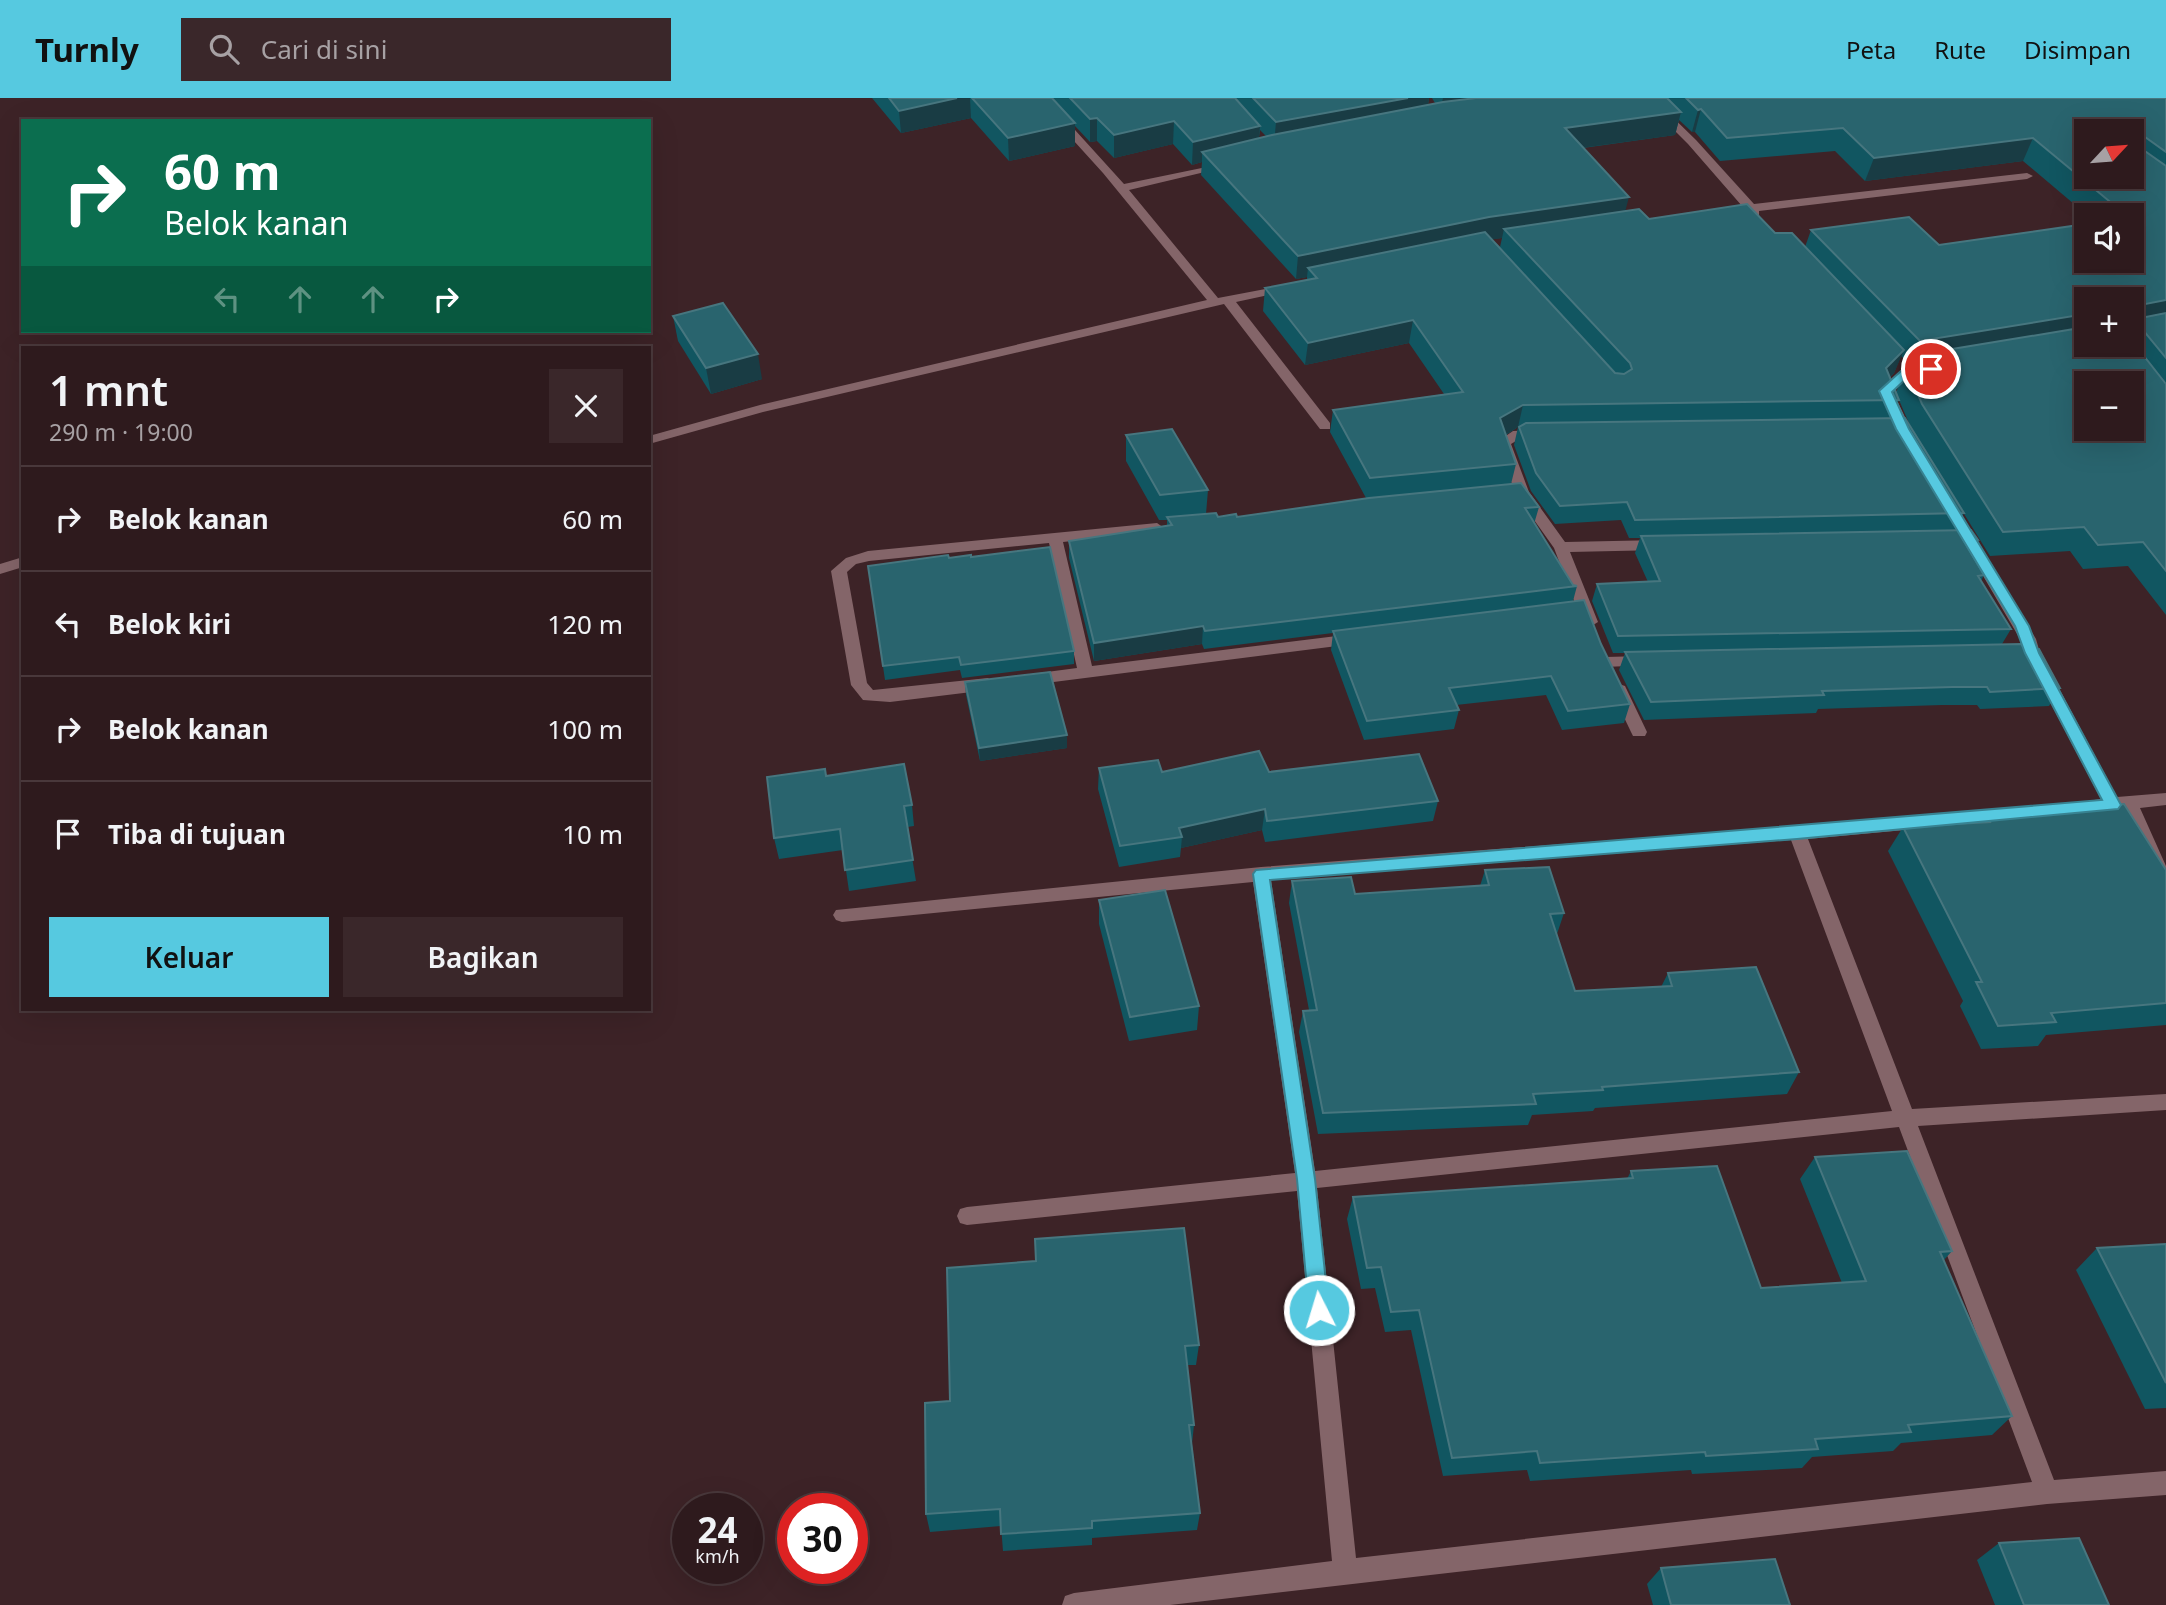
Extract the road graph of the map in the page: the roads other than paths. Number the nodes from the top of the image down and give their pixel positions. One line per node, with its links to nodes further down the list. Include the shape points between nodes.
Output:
1 (1040, 98): 5 (street)
2 (1647, 98): 6 (street)
3 (1235, 162): 5 (street)
4 (2027, 176): 6 (street)
5 (1121, 188): 10 (street)
6 (1750, 208): 7 (street); 8 (street)
7 (1710, 214)
8 (1768, 227)
9 (1295, 285): 10 (street)
10 (1221, 300): 12 (street); 14 (street, via 760,409)
11 (1944, 367): 15 (street, via 1901,369 1885,391 1896,429)
12 (1325, 426)
13 (1558, 434): 20 (street, via 1518,435 1504,442 1515,494)
14 (651, 439)
15 (1916, 451)
16 (1942, 495): 26 (street, via 1962,539 2022,626)
17 (1178, 526): 18 (street)
18 (1055, 538): 28 (street); 28 (street, via 851,561 839,571 859,685 869,696 890,696)
19 (1670, 545): 20 (street)
20 (1561, 547): 24 (street, via 1579,611)
21 (21, 563): 22 (street)
22 (0, 569)
23 (1364, 637): 28 (street)
24 (1600, 649): 27 (street); 29 (street)
25 (2004, 653): 26 (street)
26 (2032, 653): 31 (street)
27 (1660, 660)
28 (1086, 672)
29 (1639, 733)
30 (2166, 799): 31 (street)
31 (2121, 804): 32 (street); 34 (street)
32 (1797, 833): 33 (street); 37 (street)
33 (1261, 874): 35 (street); 38 (street)
34 (2166, 886)
35 (842, 915)
36 (2166, 1102): 37 (street)
37 (1904, 1118): 38 (street); 41 (street)
38 (1306, 1179): 39 (street); 42 (street)
39 (967, 1216)
40 (2166, 1483): 41 (street)
41 (2047, 1492): 42 (street)
42 (1345, 1571): 43 (street)
43 (1074, 1605)

